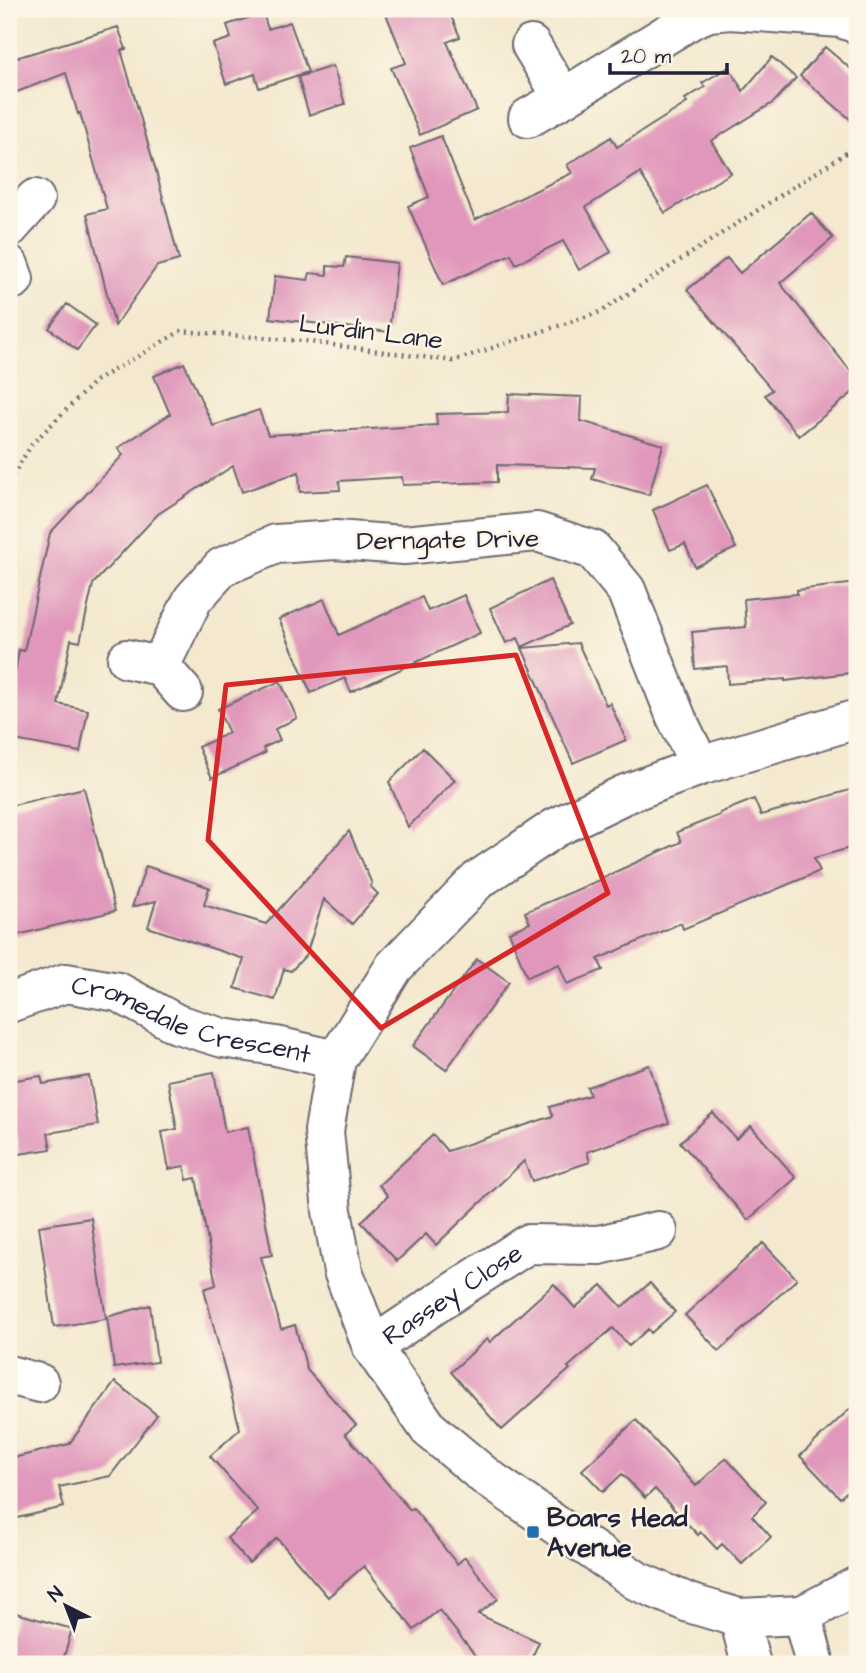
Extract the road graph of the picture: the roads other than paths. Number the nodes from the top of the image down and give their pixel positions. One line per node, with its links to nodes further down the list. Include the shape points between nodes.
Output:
1 (847, 17): 3 (street, via 709,12)
2 (531, 45): 3 (street)
3 (563, 98): 4 (street)
4 (528, 118)
5 (35, 199): 6 (street)
6 (9, 228)
7 (157, 672): 9 (street, Derngate Drive, via 193,599 222,567 276,544 335,540 404,545 537,532 593,550 626,590 676,717)
8 (857, 719): 9 (street)
9 (701, 766): 11 (street, via 623,795 555,828 478,880 394,967)
10 (9, 1003): 11 (street, Cromedale Crescent, via 66,983 79,985 118,992 188,1028)
11 (336, 1060): 13 (street, via 324,1131 332,1211 343,1271)
12 (658, 1231): 13 (street, Rassey Close, via 599,1245 528,1244)
13 (372, 1347): 16 (street, via 429,1429 485,1476 637,1581)
14 (857, 1586): 15 (street)
15 (802, 1615): 16 (street); 18 (street)
16 (739, 1618): 17 (street)
17 (751, 1664)
18 (815, 1664)

